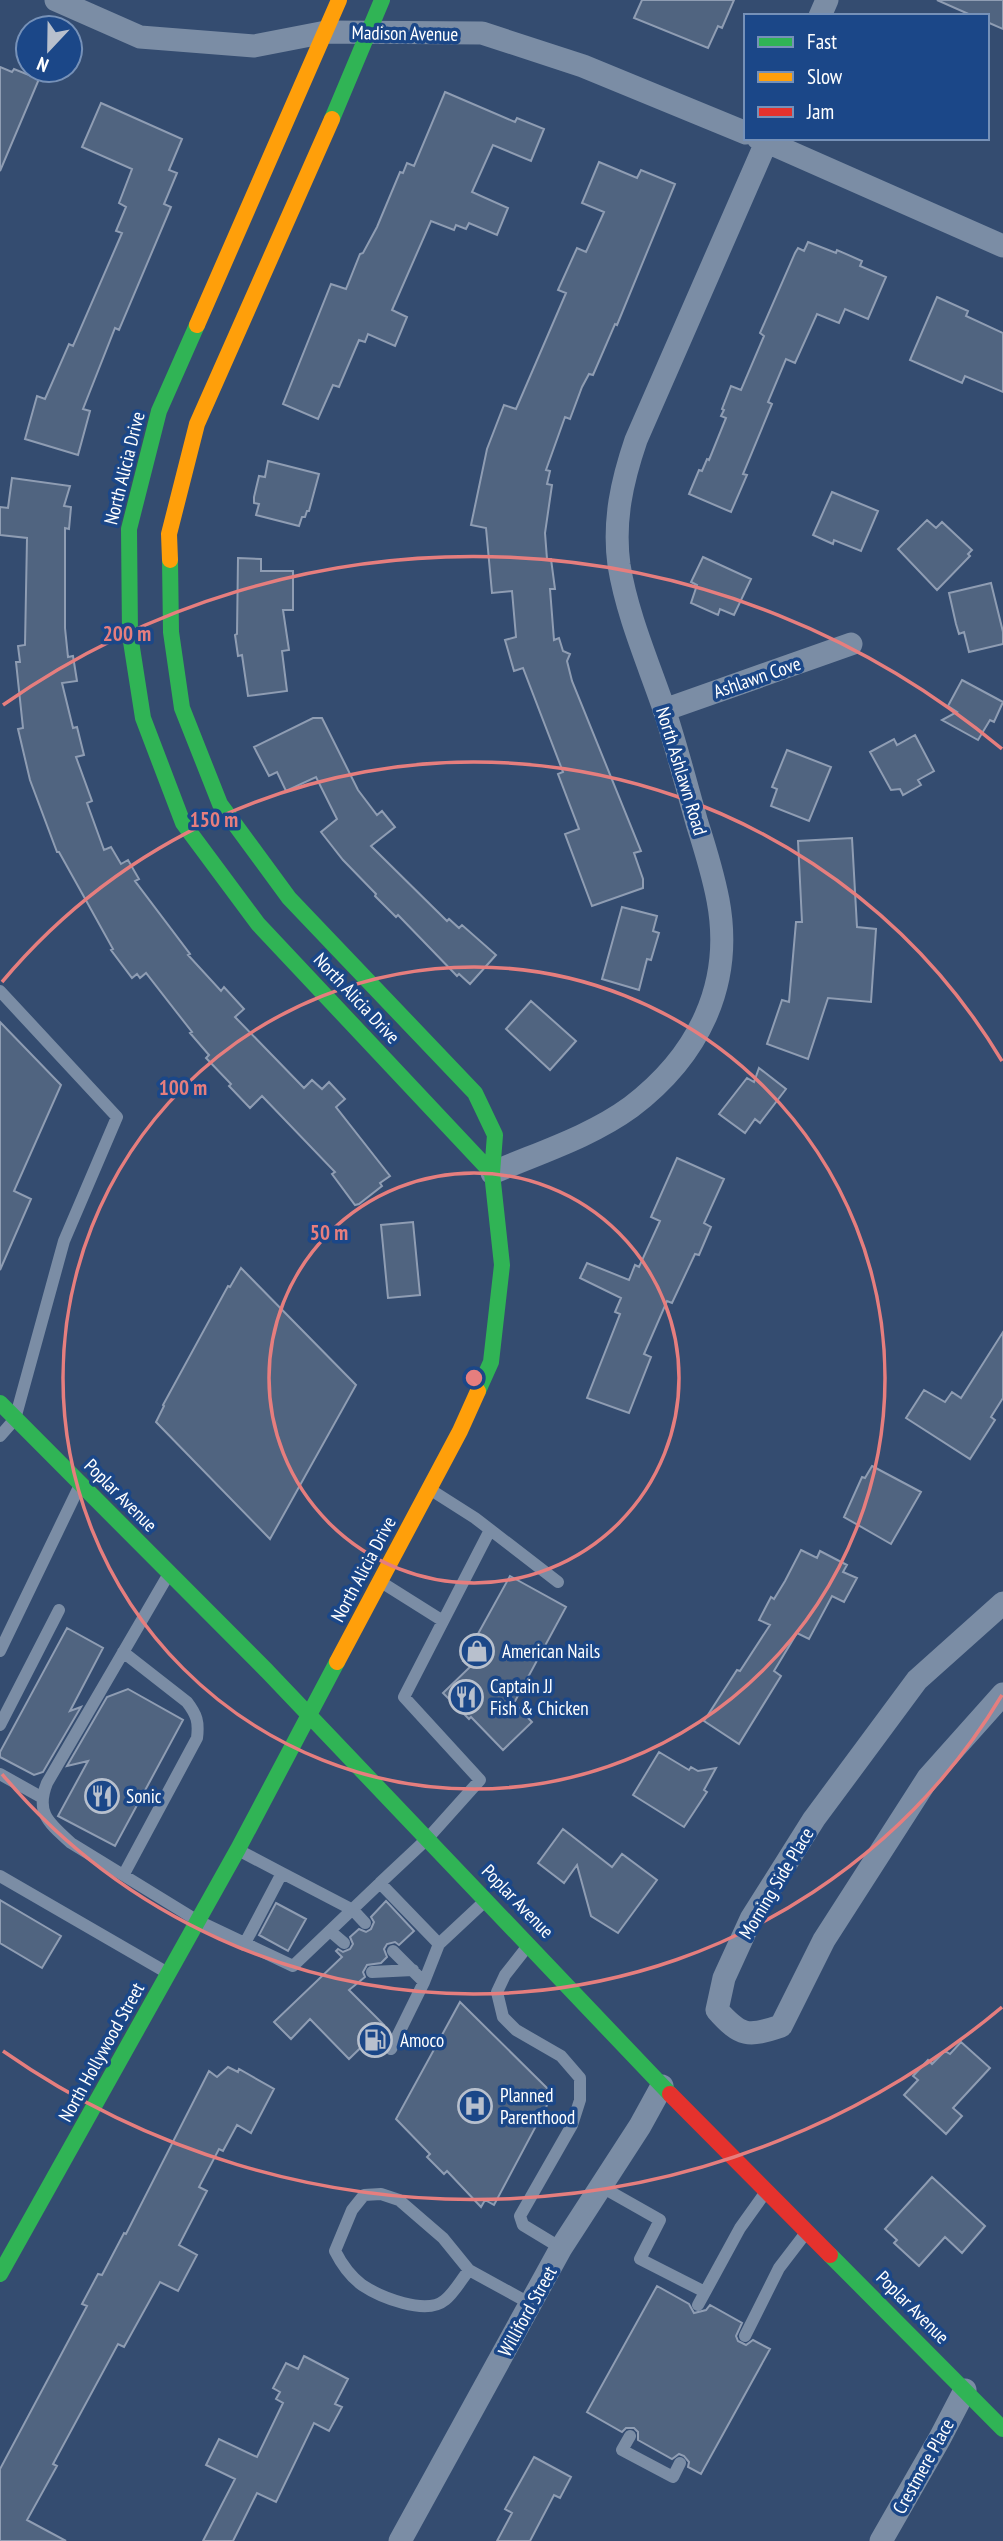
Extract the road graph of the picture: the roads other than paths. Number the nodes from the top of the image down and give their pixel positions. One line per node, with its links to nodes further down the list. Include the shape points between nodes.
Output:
1 (56, 0): 4 (street, Madison Avenue, via 140,37 254,46)
2 (339, 0): 4 (main road, North Alicia Drive)
3 (382, 0): 5 (main road, North Alicia Drive)
4 (326, 32): 5 (street, Madison Avenue); 13 (main road, North Alicia Drive, via 159,411 129,529 130,635 143,718 183,823 258,924)
5 (368, 32): 6 (street, Madison Avenue, via 482,33 583,66); 13 (main road, North Alicia Drive, via 197,424 169,534 171,632 183,708 219,804 289,898 475,1093 495,1135)
6 (744, 131)
7 (759, 140): 11 (street, North Ashlawn Road, via 709,273 636,440 618,512 619,564 626,595)
8 (764, 140): 9 (street, Madison Avenue)
9 (1003, 246)
10 (851, 644): 11 (street, Ashlawn Cove)
11 (664, 710): 13 (street, North Ashlawn Road, via 719,902 721,965 714,998 684,1055 629,1108)
12 (0, 992): 15 (lane, via 117,1117 64,1241)
13 (492, 1173): 18 (main road, North Alicia Drive, via 502,1265 491,1363)
14 (0, 1404): 15 (main road, Poplar Avenue)
15 (15, 1419): 16 (lane); 17 (main road, Poplar Avenue)
16 (0, 1436)
17 (80, 1484): 20 (main road, Poplar Avenue); 26 (lane)
18 (430, 1489): 19 (lane); 21 (main road, North Alicia Drive)
19 (490, 1530): 22 (lane); 25 (lane)
20 (169, 1574): 27 (lane); 29 (main road, Poplar Avenue)
21 (380, 1582): 25 (lane); 29 (main road, North Alicia Drive)
22 (558, 1582)
23 (1003, 1603): 28 (street, Morning Side Place, via 917,1680 814,1819 751,1919 724,1979 718,2010 734,2029 758,2034 781,2026 824,1940 928,1778)
24 (59, 1610): 30 (lane)
25 (443, 1621): 33 (lane, via 404,1697 480,1780)
26 (0, 1651)
27 (123, 1652): 32 (lane); 36 (lane, via 187,1702 199,1724 197,1738)
28 (1003, 1694)
29 (309, 1715): 33 (main road, Poplar Avenue); 34 (main road, North Alicia Drive)
30 (0, 1725)
31 (0, 1774): 32 (lane)
32 (41, 1797): 36 (lane, via 42,1812 62,1835)
33 (428, 1838): 38 (lane); 39 (main road, Poplar Avenue)
34 (238, 1849): 35 (lane); 41 (main road, North Hollywood Street)
35 (282, 1873): 40 (lane); 47 (lane)
36 (124, 1874): 41 (lane)
37 (0, 1876): 51 (lane)
38 (380, 1883): 40 (lane); 45 (lane)
39 (487, 1899): 45 (lane); 46 (main road, Poplar Avenue)
40 (353, 1910): 42 (lane); 43 (lane)
41 (198, 1921): 47 (lane); 51 (main road, North Hollywood Street)
42 (365, 1923)
43 (330, 1931): 44 (lane); 47 (lane, via 293,1966)
44 (344, 1943)
45 (439, 1944): 52 (lane)
46 (530, 1944): 54 (main road, Poplar Avenue); 58 (lane, via 497,1992 503,2017 516,2030 561,2056 580,2078 580,2100 572,2124 520,2216 523,2225)
47 (244, 1945)
48 (393, 1951): 49 (lane)
49 (413, 1970): 50 (lane); 52 (lane)
50 (372, 1972)
51 (168, 1974): 60 (main road, North Hollywood Street)
52 (424, 1982): 53 (lane)
53 (391, 2049)
54 (662, 2086): 55 (street, Williford Street); 56 (main road, Poplar Avenue)
55 (600, 2186): 58 (street, Williford Street); 61 (lane, via 660,2220 640,2259)
56 (767, 2189): 57 (main road, Poplar Avenue); 61 (lane)
57 (807, 2230): 64 (lane, via 779,2269); 65 (main road, Poplar Avenue)
58 (561, 2248): 62 (street, Williford Street)
59 (469, 2270): 59 (lane, via 400,2200 381,2194 364,2195 352,2210 335,2251 362,2285 421,2308 443,2302); 62 (lane)
60 (0, 2274)
61 (705, 2292): 63 (lane)
62 (531, 2304): 69 (street, Williford Street)
63 (698, 2305)
64 (746, 2336)
65 (965, 2390): 66 (main road, Poplar Avenue); 70 (street, Crestmere Place)
66 (1003, 2430)
67 (630, 2436): 68 (lane, via 622,2450 673,2477)
68 (680, 2463)
69 (400, 2541)
70 (881, 2541)

